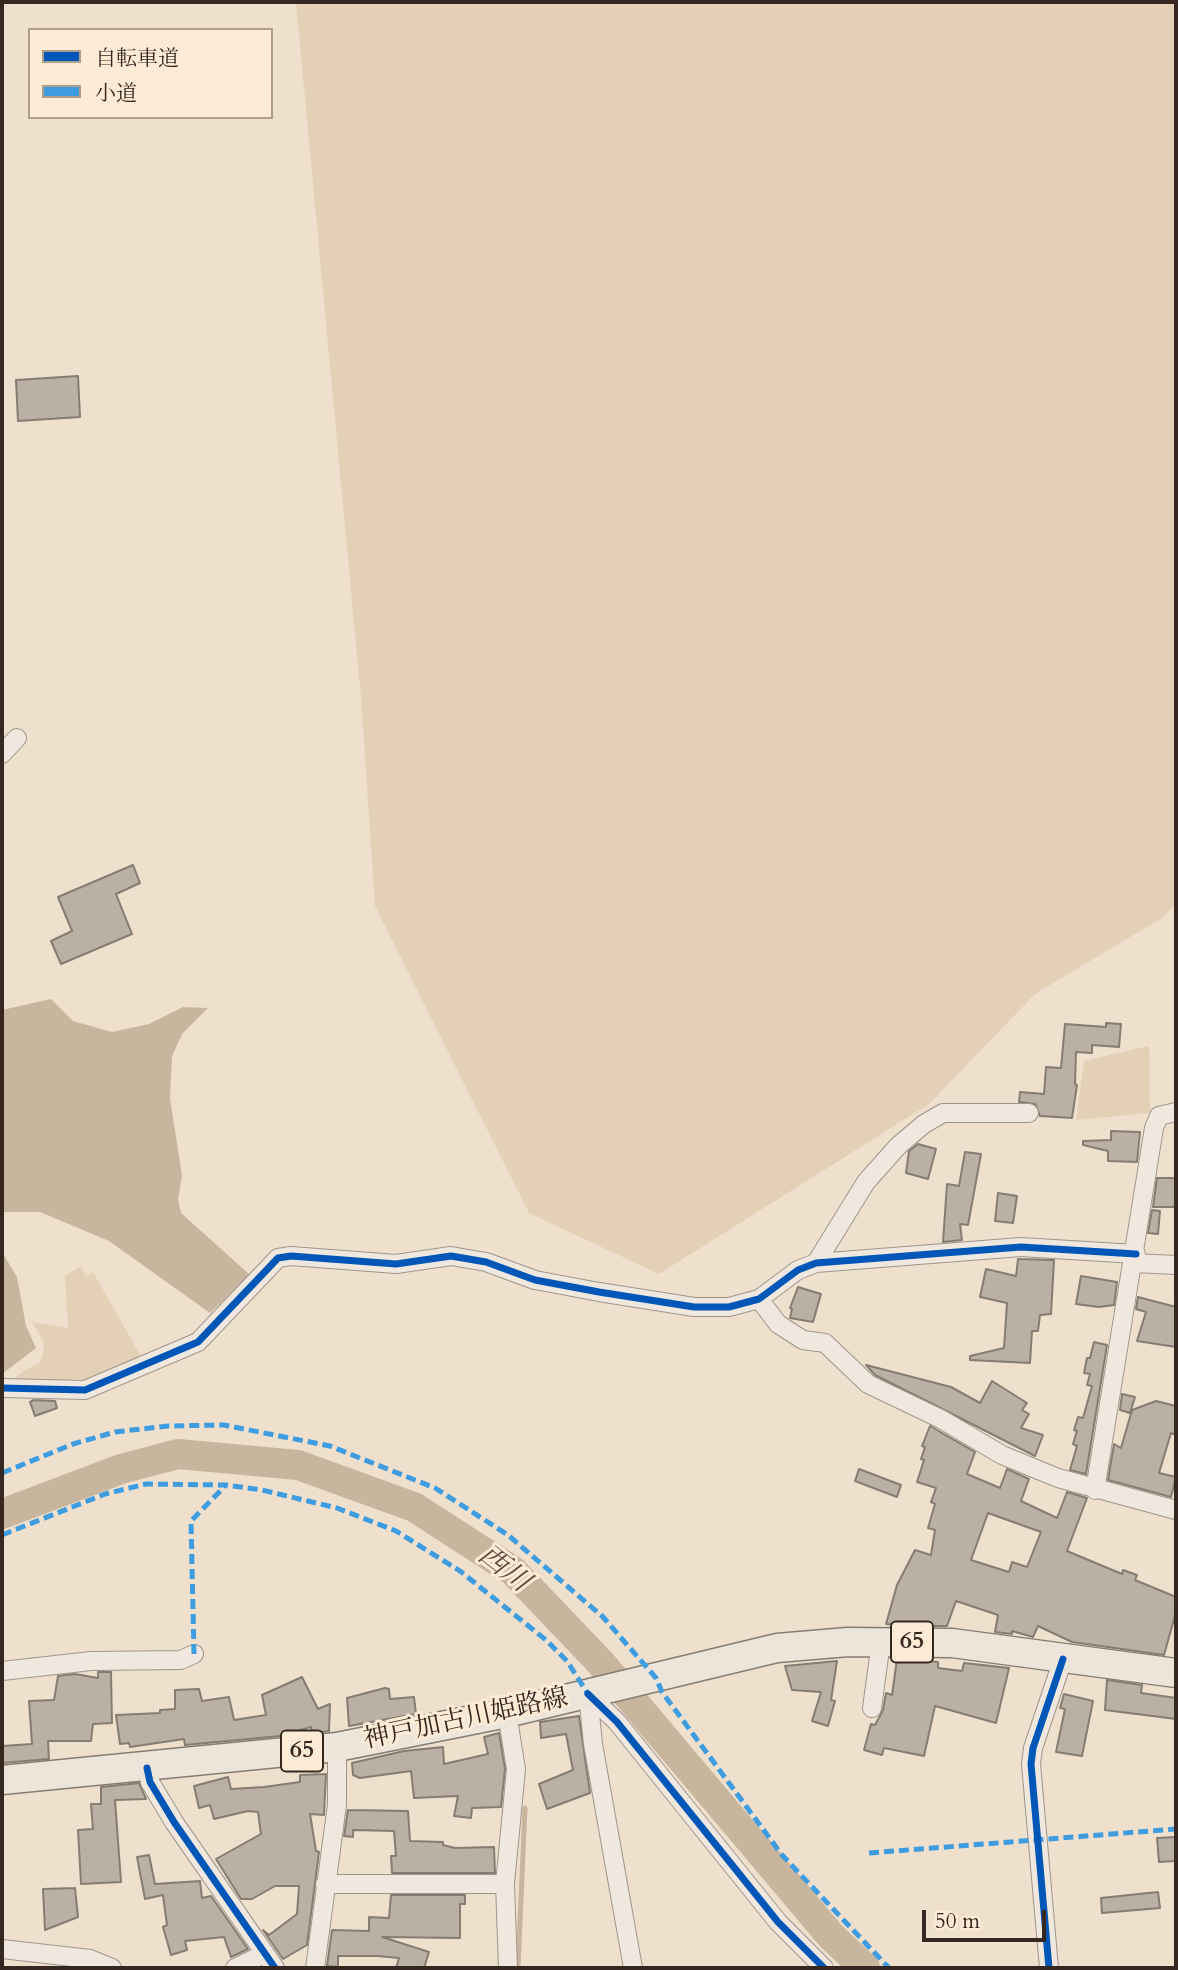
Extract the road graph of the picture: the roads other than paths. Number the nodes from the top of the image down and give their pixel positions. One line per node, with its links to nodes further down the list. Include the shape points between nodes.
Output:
1 (17, 738): 2 (street)
2 (2, 754)
3 (1176, 1112): 5 (street, via 1159,1116 1154,1128)
4 (1029, 1114): 6 (street, via 943,1113 924,1124 866,1182)
5 (1135, 1259): 6 (street, via 1021,1247); 7 (street); 10 (street)
6 (816, 1263): 8 (street, via 798,1270)
7 (1176, 1265)
8 (759, 1299): 9 (street, via 729,1307 694,1307 535,1280 486,1262 451,1256 396,1264 291,1256 278,1258 198,1342 85,1390); 10 (street, via 778,1324 803,1340 825,1343 868,1384 1002,1455)
9 (2, 1388)
10 (1095, 1490): 11 (street)
11 (1176, 1510)
12 (881, 1642): 14 (main road, 神戸加古川姫路線 / 65, via 952,1643); 17 (main road, 神戸加古川姫路線 / 65, via 777,1648); 18 (street)
13 (194, 1654): 16 (street, via 181,1660 91,1661)
14 (1063, 1659): 15 (main road, 神戸加古川姫路線 / 65); 33 (street, via 1031,1764)
15 (1176, 1670)
16 (2, 1671)
17 (593, 1692): 19 (main road, 神戸加古川姫路線 / 65); 31 (street, via 593,1744); 32 (street, via 778,1922)
18 (872, 1708)
19 (507, 1713): 20 (main road, 神戸加古川姫路線 / 65); 24 (street, via 516,1769)
20 (337, 1747): 21 (main road, 神戸加古川姫路線 / 65); 23 (street, via 337,1805)
21 (147, 1768): 22 (main road, 神戸加古川姫路線 / 65); 26 (street, via 160,1800)
22 (2, 1780)
23 (326, 1884): 24 (street); 29 (street)
24 (505, 1884): 30 (street)
25 (2, 1949): 27 (street, via 90,1959)
26 (270, 1961): 28 (street)
27 (112, 1968)
28 (235, 1968)
29 (315, 1968)
30 (508, 1968)
31 (634, 1968)
32 (824, 1968)
33 (1049, 1968)

